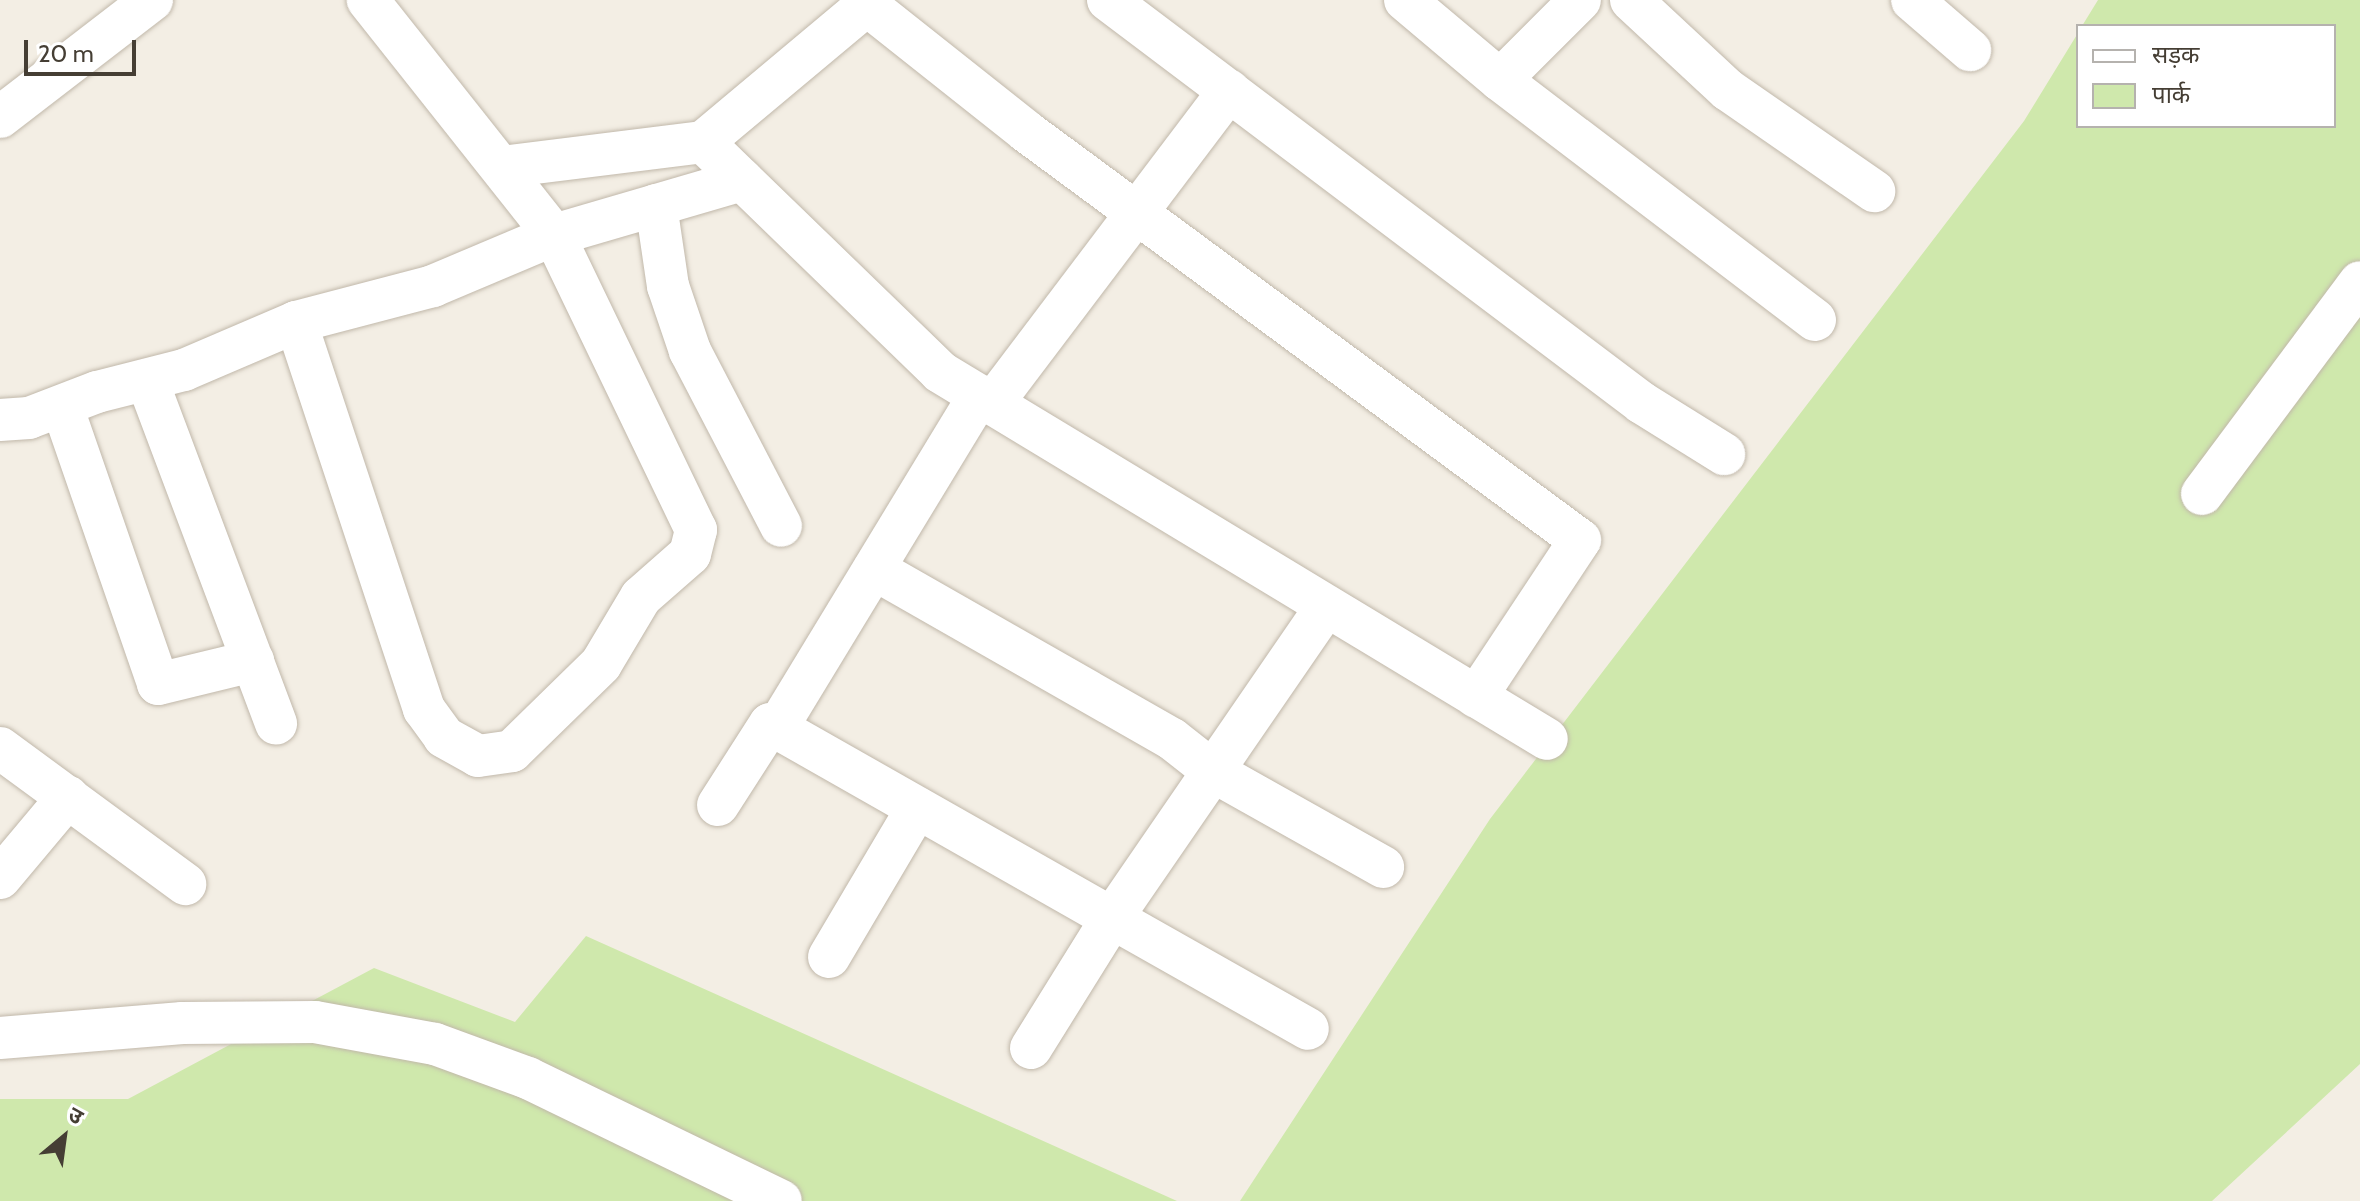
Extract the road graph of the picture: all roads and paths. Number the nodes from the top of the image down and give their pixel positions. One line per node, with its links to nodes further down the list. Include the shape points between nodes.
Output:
1 (152, 0): 11 (street)
2 (368, 0): 13 (street)
3 (1108, 0): 10 (street)
4 (1405, 0): 9 (street)
5 (1580, 0): 9 (street)
6 (1631, 0): 15 (street, via 1728,90)
7 (1912, 0): 8 (street)
8 (1970, 50)
9 (1500, 80): 20 (street)
10 (1229, 91): 17 (street); 26 (street, via 1642,403)
11 (0, 117)
12 (703, 142): 13 (street); 14 (street); 17 (street, via 867,5)
13 (502, 167): 18 (street)
14 (742, 180): 16 (street); 23 (street, via 940,372)
15 (1874, 191)
16 (656, 205): 18 (street); 28 (street, via 668,286 690,351)
17 (1136, 212): 23 (street); 32 (street, via 1580,540)
18 (554, 235): 21 (street, via 433,286); 21 (street, via 696,530 690,554 641,597 601,664 512,751 478,756 444,737 424,709)
19 (2360, 282): 27 (street)
20 (1815, 320)
21 (296, 322): 22 (street, via 184,370)
22 (147, 380): 24 (street); 31 (street)
23 (986, 400): 29 (street); 30 (street)
24 (62, 406): 25 (street, via 29,418); 31 (street, via 158,684)
25 (0, 420)
26 (1724, 454)
27 (2202, 494)
28 (781, 526)
29 (874, 569): 34 (street); 37 (street, via 1172,739)
30 (1325, 608): 32 (street); 37 (street)
31 (253, 661): 33 (street)
32 (1476, 697): 35 (street)
33 (276, 724)
34 (777, 728): 39 (street, via 770,724); 40 (street)
35 (1547, 739)
36 (0, 748): 38 (street)
37 (1214, 772): 41 (street); 44 (street)
38 (68, 797): 42 (street); 43 (street)
39 (718, 805)
40 (917, 808): 44 (street); 45 (street)
41 (1383, 867)
42 (0, 878)
43 (185, 884)
44 (1112, 918): 46 (street); 48 (street)
45 (829, 957)
46 (1308, 1029)
47 (0, 1038): 49 (street, via 182,1023 315,1022 435,1044 528,1078)
48 (1031, 1048)
49 (781, 1201)

